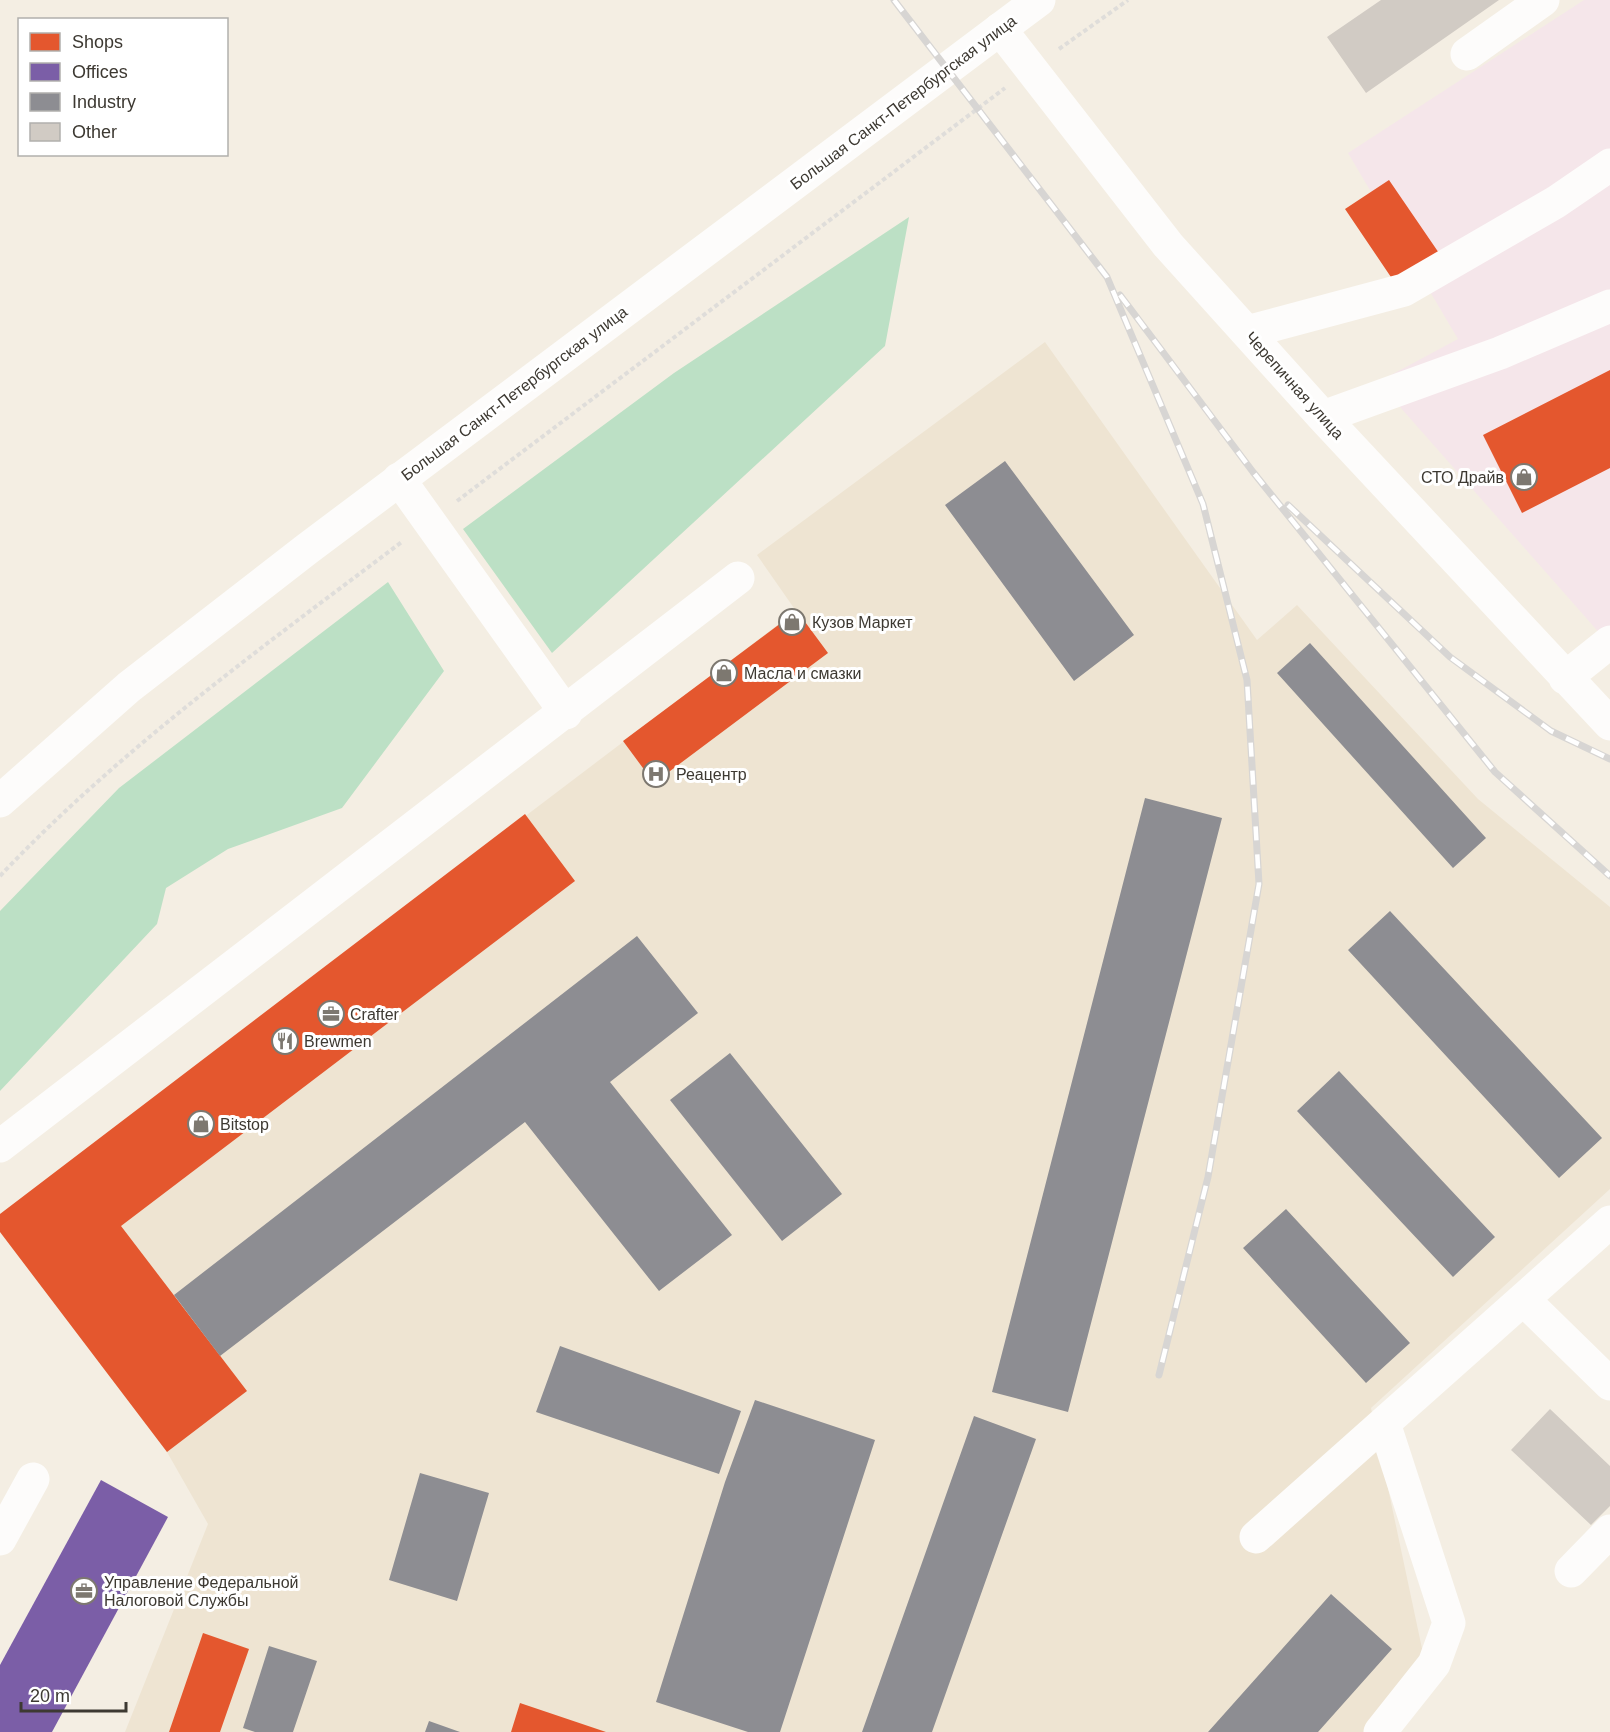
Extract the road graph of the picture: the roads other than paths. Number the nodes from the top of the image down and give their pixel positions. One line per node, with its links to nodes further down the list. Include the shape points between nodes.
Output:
1 (1039, 0): 3 (main road, Большая Санкт-Петербургская улица)
2 (1543, 0): 4 (main road)
3 (1000, 29): 7 (main road, Черепичная улица, via 1168,245); 9 (main road, Большая Санкт-Петербургская улица)
4 (1467, 54)
5 (1610, 165): 7 (main road, via 1556,202 1404,290)
6 (1610, 306): 8 (main road, via 1500,353)
7 (1247, 332): 8 (main road, Черепичная улица)
8 (1323, 417): 12 (main road, Черепичная улица)
9 (399, 479): 13 (main road); 15 (main road, Большая Санкт-Петербургская улица, via 129,687)
10 (738, 578): 13 (main road)
11 (1610, 642): 12 (main road)
12 (1565, 678): 14 (main road, Черепичная улица)
13 (566, 713): 16 (main road)
14 (1610, 724)
15 (0, 801)
16 (0, 1146)
17 (1610, 1222): 18 (main road)
18 (1524, 1300): 19 (main road); 20 (main road)
19 (1610, 1384)
20 (1384, 1423): 23 (main road); 26 (main road, via 1449,1623 1434,1664)
21 (33, 1479): 24 (main road)
22 (1610, 1531): 25 (main road)
23 (1256, 1537)
24 (0, 1539)
25 (1571, 1571)
26 (1380, 1732)

